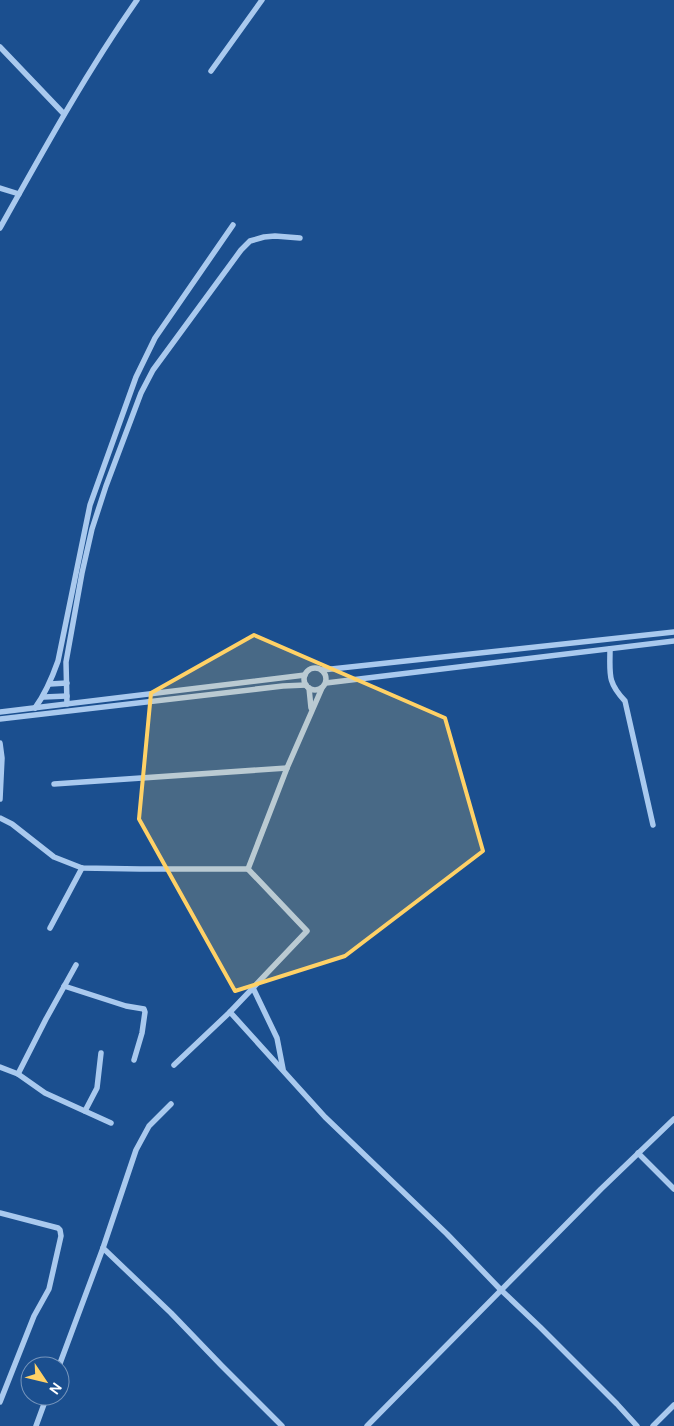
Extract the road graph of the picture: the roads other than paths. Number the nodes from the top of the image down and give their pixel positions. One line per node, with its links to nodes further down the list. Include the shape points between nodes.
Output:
1 (137, 0): 5 (street)
2 (262, 0): 4 (street)
3 (0, 47): 5 (street)
4 (211, 71)
5 (64, 114): 7 (street)
6 (0, 188): 7 (street)
7 (19, 194): 9 (street)
8 (233, 226): 17 (street, via 155,338 136,377 90,505 58,661)
9 (0, 228)
10 (300, 238): 16 (street, via 275,236 250,241 153,370 141,393 92,529 66,662)
11 (674, 632): 14 (street)
12 (674, 640): 13 (street)
13 (610, 649): 18 (street); 32 (street, via 610,680 625,701)
14 (322, 670): 15 (street, via 311,669); 18 (street, via 326,678)
15 (305, 674): 19 (street); 22 (street)
16 (67, 683): 17 (street); 20 (street)
17 (50, 684): 21 (street)
18 (324, 685): 19 (street, via 316,690); 24 (street)
19 (308, 687): 24 (street); 26 (street, via 273,687)
20 (67, 696): 21 (street); 22 (street)
21 (44, 697): 23 (street)
22 (67, 704): 23 (street)
23 (36, 708): 25 (street)
24 (311, 710): 28 (street)
25 (0, 712)
26 (0, 719)
27 (0, 743): 30 (street)
28 (287, 768): 29 (street); 34 (street)
29 (54, 784)
30 (0, 799)
31 (0, 818): 33 (street, via 54,856)
32 (653, 826)
33 (82, 868): 34 (street); 35 (street)
34 (248, 869): 38 (street, via 307,931)
35 (50, 928)
36 (76, 965): 37 (street)
37 (64, 986): 41 (street, via 144,1009 142,1033); 45 (street)
38 (253, 988): 39 (street); 44 (street, via 277,1038)
39 (230, 1012): 42 (street); 44 (street)
40 (100, 1053): 47 (street, via 97,1088)
41 (134, 1060)
42 (174, 1065)
43 (0, 1067): 45 (street)
44 (284, 1071): 54 (street, via 325,1117)
45 (18, 1074): 47 (street, via 45,1093)
46 (171, 1104): 53 (street, via 149,1126 136,1150)
47 (85, 1111): 49 (street)
48 (674, 1119): 50 (street)
49 (111, 1123)
50 (638, 1153): 51 (street); 54 (street)
51 (674, 1189)
52 (0, 1213): 56 (street, via 58,1228 61,1236 49,1289)
53 (103, 1248): 55 (street); 61 (street)
54 (501, 1290): 62 (street); 63 (street)
55 (63, 1356)
56 (2, 1390): 57 (street)
57 (0, 1402)
58 (674, 1405): 64 (street)
59 (43, 1406): 60 (street)
60 (36, 1426)
61 (282, 1426)
62 (367, 1426)
63 (636, 1426)
64 (653, 1426)

